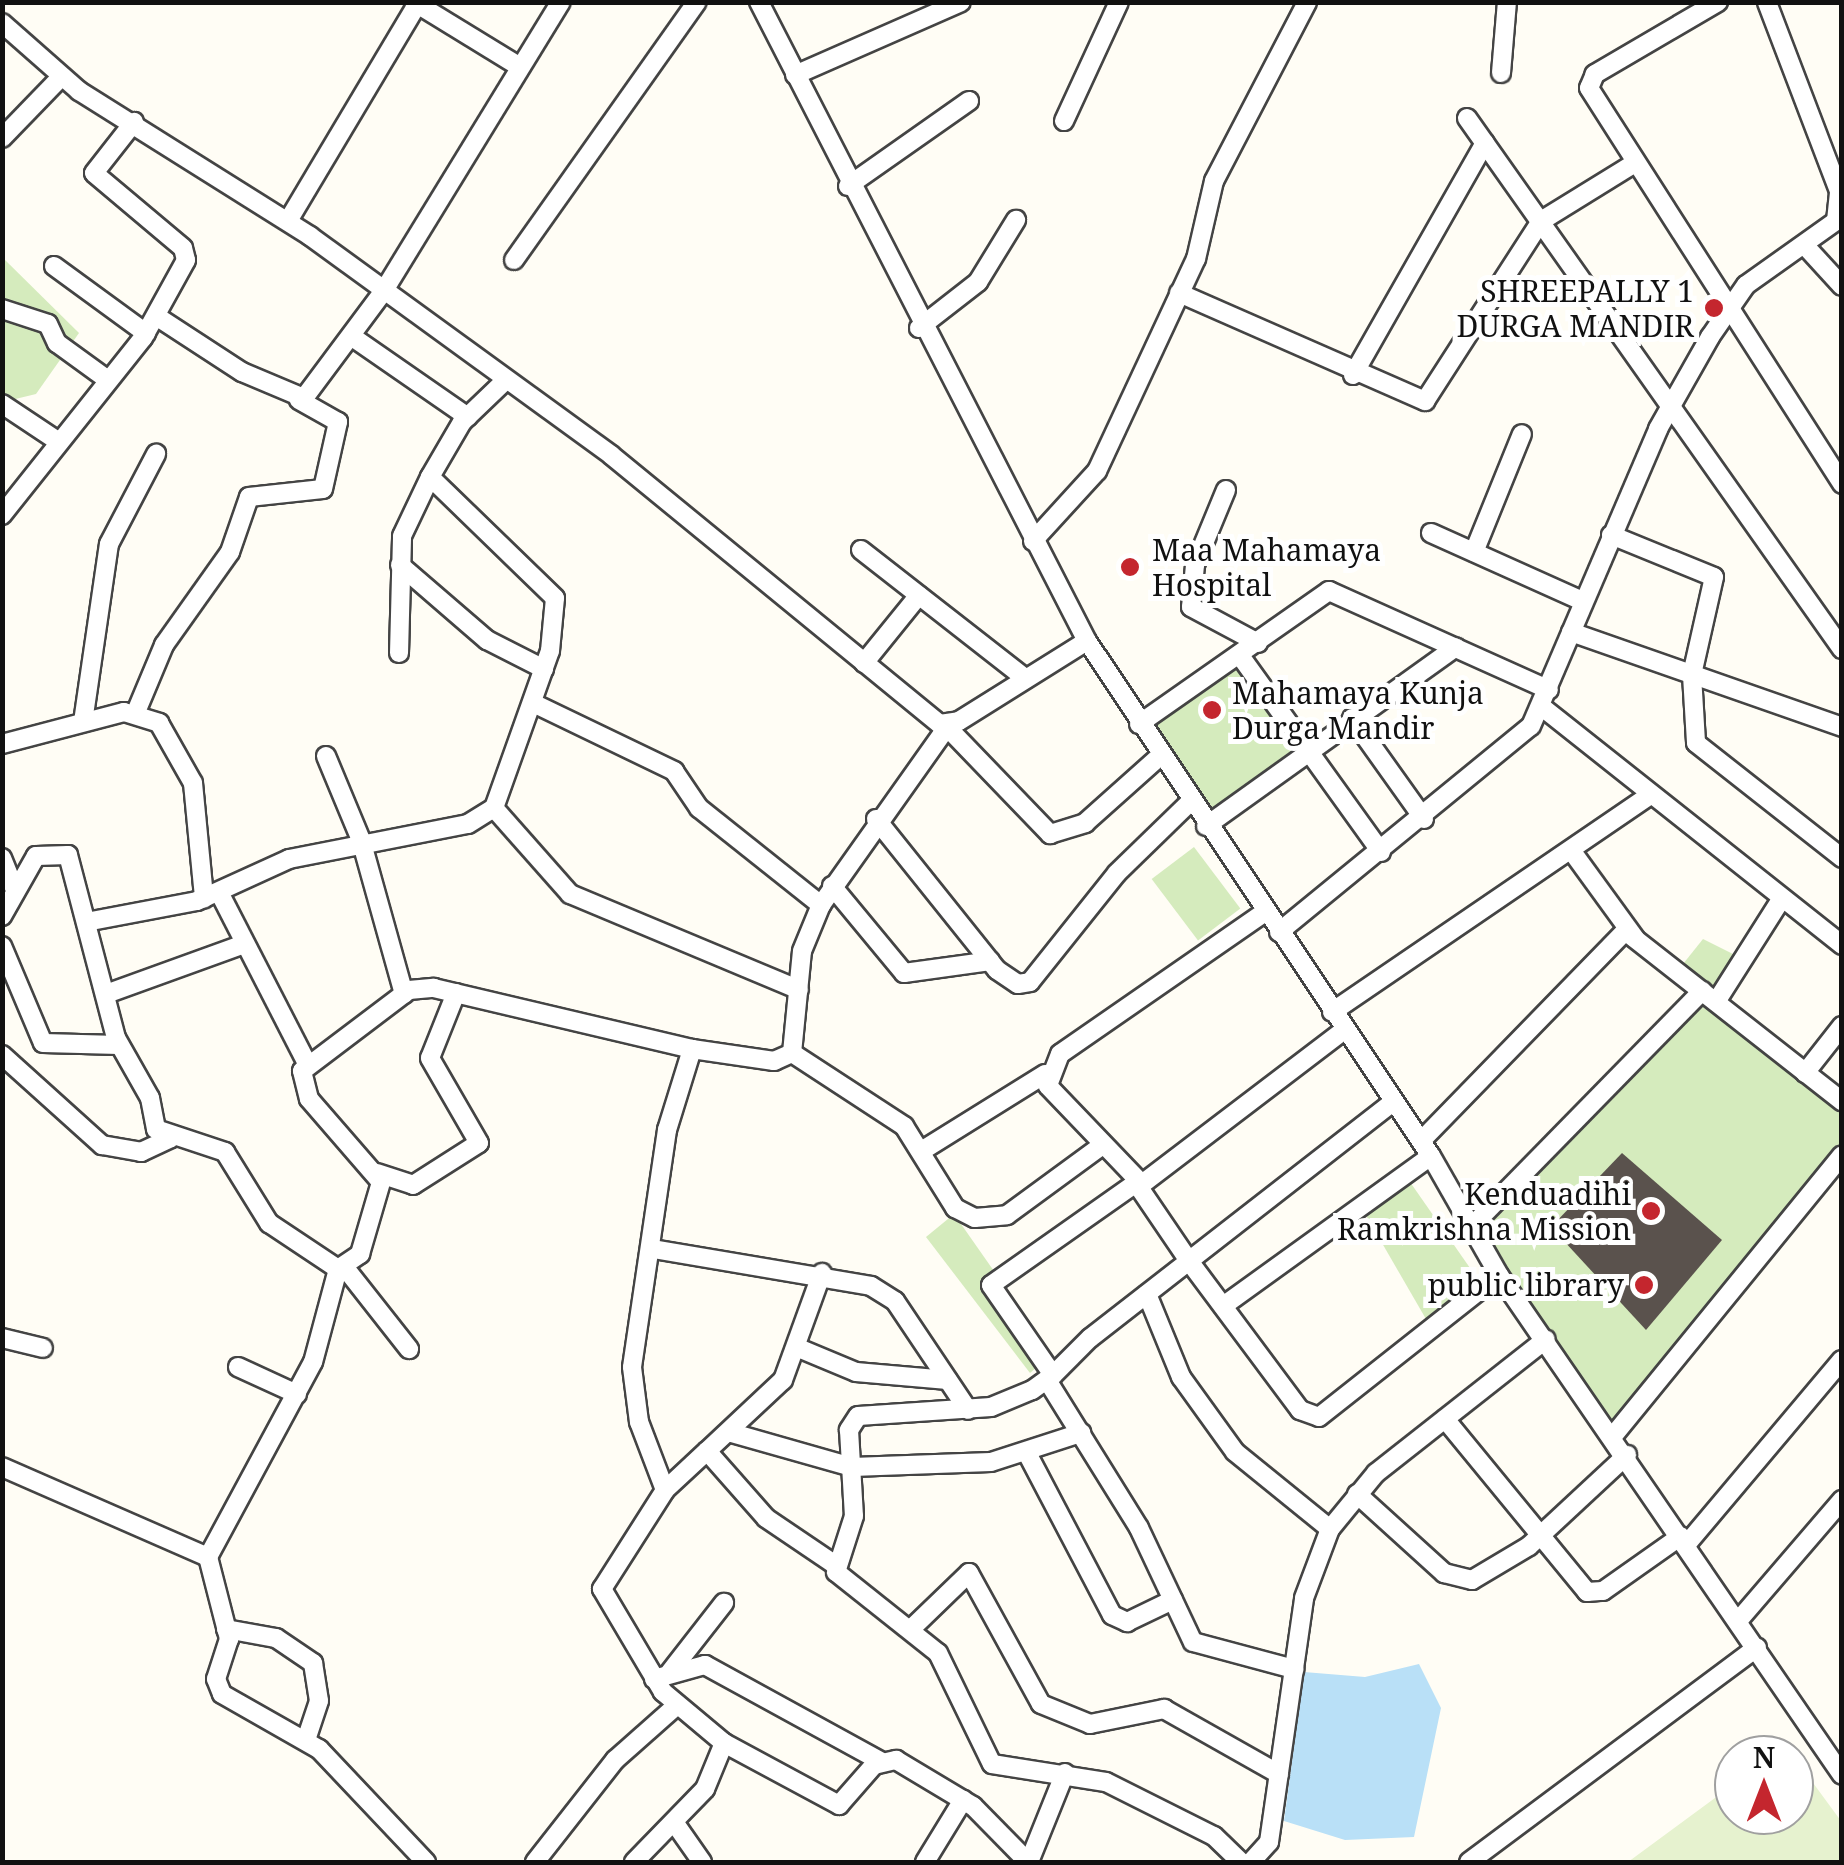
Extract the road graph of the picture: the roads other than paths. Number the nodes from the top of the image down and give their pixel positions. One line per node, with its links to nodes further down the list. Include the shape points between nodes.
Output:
1 (561, 2): 12 (street)
2 (697, 2): 29 (street)
3 (759, 2): 14 (street)
4 (961, 2): 14 (street)
5 (1119, 2): 19 (street)
6 (1307, 2): 33 (street, via 1214,181)
7 (1507, 2): 13 (street)
8 (1718, 2): 22 (street, via 1590,79)
9 (1767, 2): 23 (street)
10 (415, 4): 12 (street); 27 (street)
11 (2, 23): 15 (street)
12 (520, 67): 32 (street)
13 (1501, 73)
14 (796, 75): 24 (street)
15 (61, 77): 18 (street); 20 (street)
16 (969, 101): 24 (street)
17 (1467, 118): 21 (street)
18 (134, 122): 27 (street); 36 (street, via 94,170 186,252)
19 (1064, 122)
20 (2, 138)
21 (1485, 143): 26 (street); 39 (street)
22 (1630, 166): 26 (street); 35 (street)
23 (1836, 176): 28 (street, via 1836,220)
24 (848, 186): 37 (street)
25 (1016, 220): 37 (street, via 978,282)
26 (1541, 220): 39 (street, via 1426,402); 44 (street)
27 (288, 221): 32 (street)
28 (1808, 249): 31 (street); 35 (street, via 1746,284)
29 (514, 260)
30 (54, 266): 36 (street)
31 (1842, 286)
32 (383, 292): 38 (street); 41 (street)
33 (1179, 293): 39 (street); 55 (street, via 1098,471)
34 (2, 308): 40 (street, via 48,324 57,343)
35 (1728, 309): 44 (street); 50 (street)
36 (151, 324): 40 (street); 42 (street)
37 (918, 328): 55 (street)
38 (351, 336): 42 (street); 45 (street)
39 (1352, 375)
40 (108, 380): 47 (street)
41 (506, 380): 45 (street); 68 (street, via 695,521)
42 (299, 400): 74 (street, via 338,422 323,488 248,497 230,552 164,645)
43 (2, 404): 47 (street)
44 (1669, 406): 54 (street); 65 (street)
45 (468, 417): 49 (street)
46 (1522, 434): 57 (street)
47 (56, 440): 52 (street)
48 (156, 454): 76 (street, via 109,544)
49 (430, 477): 58 (street, via 407,518); 69 (street, via 549,588 556,608)
50 (1842, 484)
51 (1226, 490): 63 (street, via 1195,565 1191,607)
52 (2, 515)
53 (1431, 533): 57 (street)
54 (1611, 535): 60 (street); 70 (street, via 1718,582)
55 (1032, 542): 62 (street)
56 (861, 550): 59 (street)
57 (1474, 552): 60 (street)
58 (400, 565): 66 (street); 69 (street, via 487,640)
59 (918, 595): 68 (street); 71 (street)
60 (1582, 601): 61 (street)
61 (1571, 632): 70 (street); 72 (street)
62 (1086, 640): 71 (street); 77 (street)
63 (1258, 643): 64 (street, via 1329,591); 67 (street)
64 (1456, 647): 72 (street); 75 (street)
65 (1842, 649)
66 (399, 653)
67 (1242, 657): 77 (street); 81 (street)
68 (864, 663): 78 (street)
69 (544, 669): 73 (street)
70 (1692, 675): 79 (street); 94 (street, via 1693,733 1704,754)
71 (1026, 679): 78 (street)
72 (1545, 699): 84 (street); 88 (street, via 1506,754)
73 (533, 703): 86 (street); 99 (street, via 674,772 700,808)
74 (136, 712): 76 (street); 97 (street, via 160,723 189,770)
75 (1352, 718): 81 (street); 88 (street)
76 (82, 722): 80 (street)
77 (1139, 724): 83 (street)
78 (947, 727): 83 (street, via 1050,834 1084,823); 87 (street)
79 (1842, 727)
80 (2, 744)
81 (1305, 752): 89 (street); 92 (street)
82 (326, 756): 90 (street)
83 (1160, 756): 85 (street)
84 (1651, 794): 91 (street); 98 (street)
85 (1190, 802): 89 (street); 109 (street, via 1117,874 1030,982 1009,981)
86 (494, 808): 90 (street, via 468,824); 110 (street, via 570,894)
87 (876, 819): 95 (street); 109 (street)
88 (1424, 819): 92 (street)
89 (1206, 826): 100 (street)
90 (362, 840): 97 (street, via 289,859); 113 (street)
91 (1571, 850): 105 (street); 115 (street)
92 (1381, 852): 104 (street)
93 (2, 858): 96 (street)
94 (1842, 858)
95 (832, 886): 99 (street); 109 (street, via 904,972)
96 (14, 888): 101 (street); 103 (street, via 36,856 63,851)
97 (212, 895): 103 (street); 107 (street)
98 (1782, 898): 106 (street); 114 (street)
99 (821, 905): 110 (street)
100 (1265, 912): 104 (street); 124 (street, via 1075,1043)
101 (2, 916)
102 (1842, 919): 106 (street)
103 (86, 922): 112 (street)
104 (1279, 932): 115 (street)
105 (1635, 938): 114 (street); 129 (street, via 1625,930)
106 (1835, 939)
107 (244, 944): 112 (street); 122 (street)
108 (2, 946): 118 (street, via 43,1043)
109 (990, 961)
110 (799, 990): 120 (street)
111 (456, 993): 113 (street); 119 (street); 132 (street, via 430,1058 480,1143 413,1185)
112 (106, 994): 118 (street)
113 (404, 994): 122 (street)
114 (1709, 997): 123 (street); 134 (street)
115 (1332, 1012): 117 (street)
116 (1842, 1026): 123 (street)
117 (1344, 1030): 126 (street); 133 (street)
118 (118, 1045): 127 (street, via 150,1098 156,1129)
119 (692, 1049): 120 (street, via 774,1060); 135 (street, via 667,1130)
120 (792, 1053): 130 (street, via 893,1118)
121 (2, 1056): 127 (street, via 102,1145 142,1152)
122 (307, 1063): 132 (street, via 302,1090)
123 (1805, 1072): 125 (street)
124 (1046, 1074): 128 (street); 130 (street)
125 (1842, 1101)
126 (1393, 1102): 129 (street); 136 (street)
127 (170, 1138): 137 (street, via 225,1152 269,1223)
128 (1100, 1147): 130 (street, via 987,1220 955,1208); 133 (street)
129 (1426, 1148): 134 (street); 141 (street)
130 (923, 1150)
131 (1842, 1154): 156 (street)
132 (377, 1173): 137 (street, via 381,1203)
133 (1136, 1183): 136 (street); 149 (street, via 991,1285)
134 (1472, 1226): 139 (street)
135 (652, 1248): 138 (street); 162 (street, via 632,1394)
136 (1189, 1261): 140 (street); 141 (street)
137 (342, 1270): 146 (street); 151 (street)
138 (822, 1273): 144 (street); 150 (street, via 895,1301)
139 (1499, 1274): 141 (street, via 1319,1417 1300,1410); 143 (street)
140 (1147, 1294): 149 (street); 165 (street, via 1182,1377 1234,1452)
141 (1223, 1306)
142 (2, 1338): 145 (street)
143 (1546, 1338): 153 (street); 156 (street)
144 (796, 1347): 150 (street, via 856,1372); 155 (street, via 775,1390)
145 (43, 1348)
146 (409, 1349)
147 (1842, 1360): 167 (street)
148 (238, 1367): 151 (street)
149 (1050, 1378): 152 (street); 154 (street)
150 (948, 1380): 152 (street)
151 (297, 1394): 168 (street)
152 (968, 1410): 160 (street, via 864,1412 848,1430)
153 (1445, 1419): 163 (street); 166 (street)
154 (1080, 1433): 158 (street); 170 (street)
155 (732, 1434): 157 (street); 160 (street)
156 (1613, 1436): 159 (street)
157 (707, 1451): 162 (street); 169 (street, via 766,1518)
158 (1026, 1453): 160 (street); 170 (street, via 1112,1615 1138,1620)
159 (1626, 1455): 166 (street); 167 (street)
160 (852, 1466): 169 (street, via 854,1516)
161 (2, 1468): 168 (street)
162 (665, 1490): 177 (street, via 602,1589)
163 (1357, 1494): 165 (street); 166 (street, via 1456,1579 1479,1578)
164 (1842, 1500): 172 (street)
165 (1330, 1529): 176 (street, via 1304,1598)
166 (1543, 1536): 167 (street, via 1594,1594)
167 (1684, 1541): 172 (street)
168 (208, 1557): 174 (street)
169 (834, 1564): 173 (street, via 861,1596)
170 (1173, 1600): 176 (street, via 1193,1642)
171 (724, 1603): 177 (street)
172 (1738, 1620): 175 (street)
173 (912, 1628): 182 (street, via 938,1653 992,1764); 183 (street, via 969,1574 1041,1704 1090,1724 1164,1708)
174 (226, 1629): 179 (street, via 222,1694); 179 (street, via 276,1638 312,1663 318,1702)
175 (1758, 1648): 184 (street); 195 (street)
176 (1294, 1668): 183 (street)
177 (662, 1676): 178 (street); 181 (street, via 712,1668)
178 (676, 1706): 180 (street); 188 (street, via 615,1760)
179 (306, 1740): 187 (street)
180 (724, 1743): 181 (street, via 839,1805); 186 (street, via 705,1789)
181 (880, 1761): 185 (street, via 896,1760)
182 (1065, 1773): 192 (street); 193 (street, via 1106,1782 1214,1836)
183 (1279, 1774): 194 (street, via 1269,1842)
184 (1842, 1775)
185 (963, 1800): 191 (street); 192 (street)
186 (674, 1822): 189 (street); 190 (street)
187 (426, 1862)
188 (535, 1862)
189 (634, 1862)
190 (702, 1862)
191 (925, 1862)
192 (1028, 1862)
193 (1241, 1862)
194 (1251, 1862)
195 (1470, 1862)

